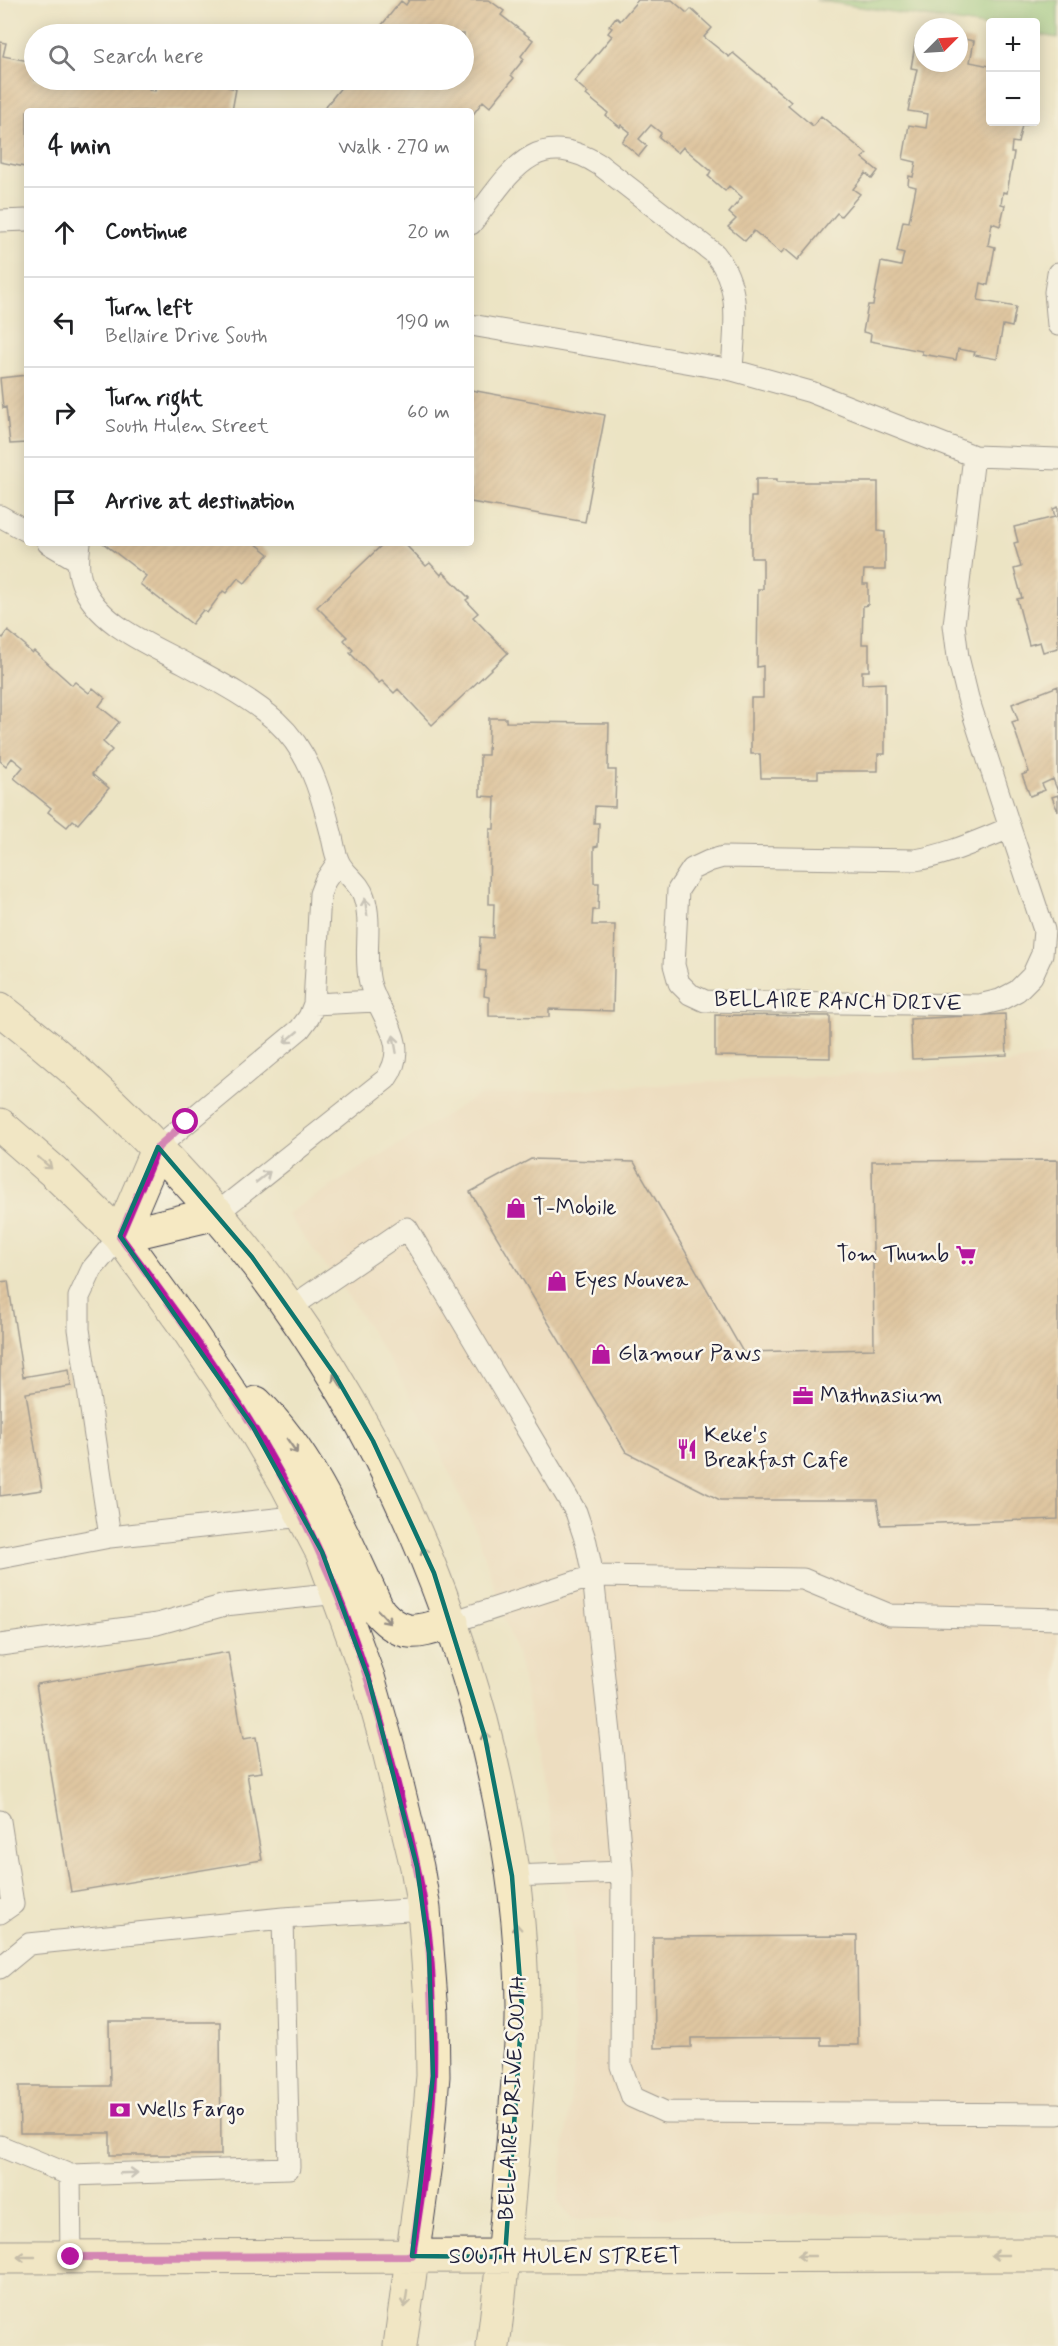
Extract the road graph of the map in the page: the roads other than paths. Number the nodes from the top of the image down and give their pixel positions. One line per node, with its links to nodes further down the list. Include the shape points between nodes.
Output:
1 (24, 220): 3 (lane)
2 (474, 220): 7 (lane, via 519,163 532,154 547,150 583,154 715,254 724,266 732,282 735,303)
3 (0, 221)
4 (1058, 273): 5 (lane)
5 (1058, 325)
6 (474, 326): 7 (lane)
7 (732, 370): 8 (lane, via 811,393)
8 (974, 456): 9 (lane); 14 (lane, BELLAIRE RANCH DRIVE, via 954,626 968,698)
9 (1058, 459)
10 (0, 516): 11 (lane)
11 (24, 529)
12 (60, 546): 13 (lane)
13 (79, 551): 15 (lane, via 82,584 106,616 254,705 296,742 322,797)
14 (1010, 828): 14 (lane, BELLAIRE RANCH DRIVE, via 952,851 915,860 723,856 709,861 692,869 678,890 675,966 679,983 705,1001 979,1005 1000,1000 1032,976 1042,954 1044,930)
15 (338, 862): 16 (lane, one-way to 15, via 369,980 364,895); 17 (lane, via 320,894)
16 (376, 1001): 17 (lane); 21 (lane, one-way to 16, via 387,1079 398,1047)
17 (314, 1004): 20 (lane, one-way to 20, via 300,1029)
18 (0, 1009): 20 (main road, BELLAIRE DRIVE SOUTH, via 56,1052)
19 (4, 1137): 22 (main road, one-way to 22, via 54,1172)
20 (158, 1147): 21 (main road, BELLAIRE DRIVE SOUTH); 22 (main road)
21 (217, 1213): 22 (main road); 23 (main road, BELLAIRE DRIVE SOUTH)
22 (120, 1236): 24 (main road); 26 (lane, via 92,1269 79,1297 78,1329)
23 (290, 1308): 28 (lane, via 407,1228 576,1512); 31 (main road, BELLAIRE DRIVE SOUTH, one-way to 23, via 434,1573 373,1441)
24 (220, 1377): 25 (main road, via 266,1448); 31 (main road, one-way to 31, via 255,1402 291,1443 387,1622 411,1633)
25 (303, 1516): 26 (lane); 29 (main road)
26 (110, 1537): 27 (lane)
27 (0, 1558)
28 (593, 1576): 30 (lane, via 803,1580 890,1615); 31 (lane); 34 (lane)
29 (338, 1593): 32 (lane, via 225,1605 157,1624); 36 (main road, via 388,1748)
30 (1058, 1619)
31 (452, 1622): 35 (main road, BELLAIRE DRIVE SOUTH, one-way to 31, via 503,1811 486,1737)
32 (0, 1645)
33 (0, 1821): 37 (lane, via 13,1904)
34 (622, 1872): 35 (lane); 40 (lane, via 621,2066 632,2097 665,2112)
35 (512, 1876): 47 (main road, BELLAIRE DRIVE SOUTH, one-way to 35, via 522,2008)
36 (424, 1909): 38 (lane); 44 (main road, via 433,2076)
37 (0, 1913)
38 (283, 1918): 39 (lane, via 29,1944); 42 (lane, one-way to 38, via 289,2168)
39 (0, 1968)
40 (1058, 2114)
41 (0, 2146): 42 (lane)
42 (70, 2175): 46 (lane)
43 (1058, 2255): 47 (main road, SOUTH HULEN STREET, one-way to 47)
44 (412, 2256): 46 (main road, SOUTH HULEN STREET); 47 (main road, SOUTH HULEN STREET); 48 (main road, one-way to 48)
45 (0, 2257): 46 (main road, SOUTH HULEN STREET, one-way to 45)
46 (71, 2257)
47 (505, 2257): 49 (main road, BELLAIRE DRIVE SOUTH)
48 (400, 2346)
49 (493, 2346)

